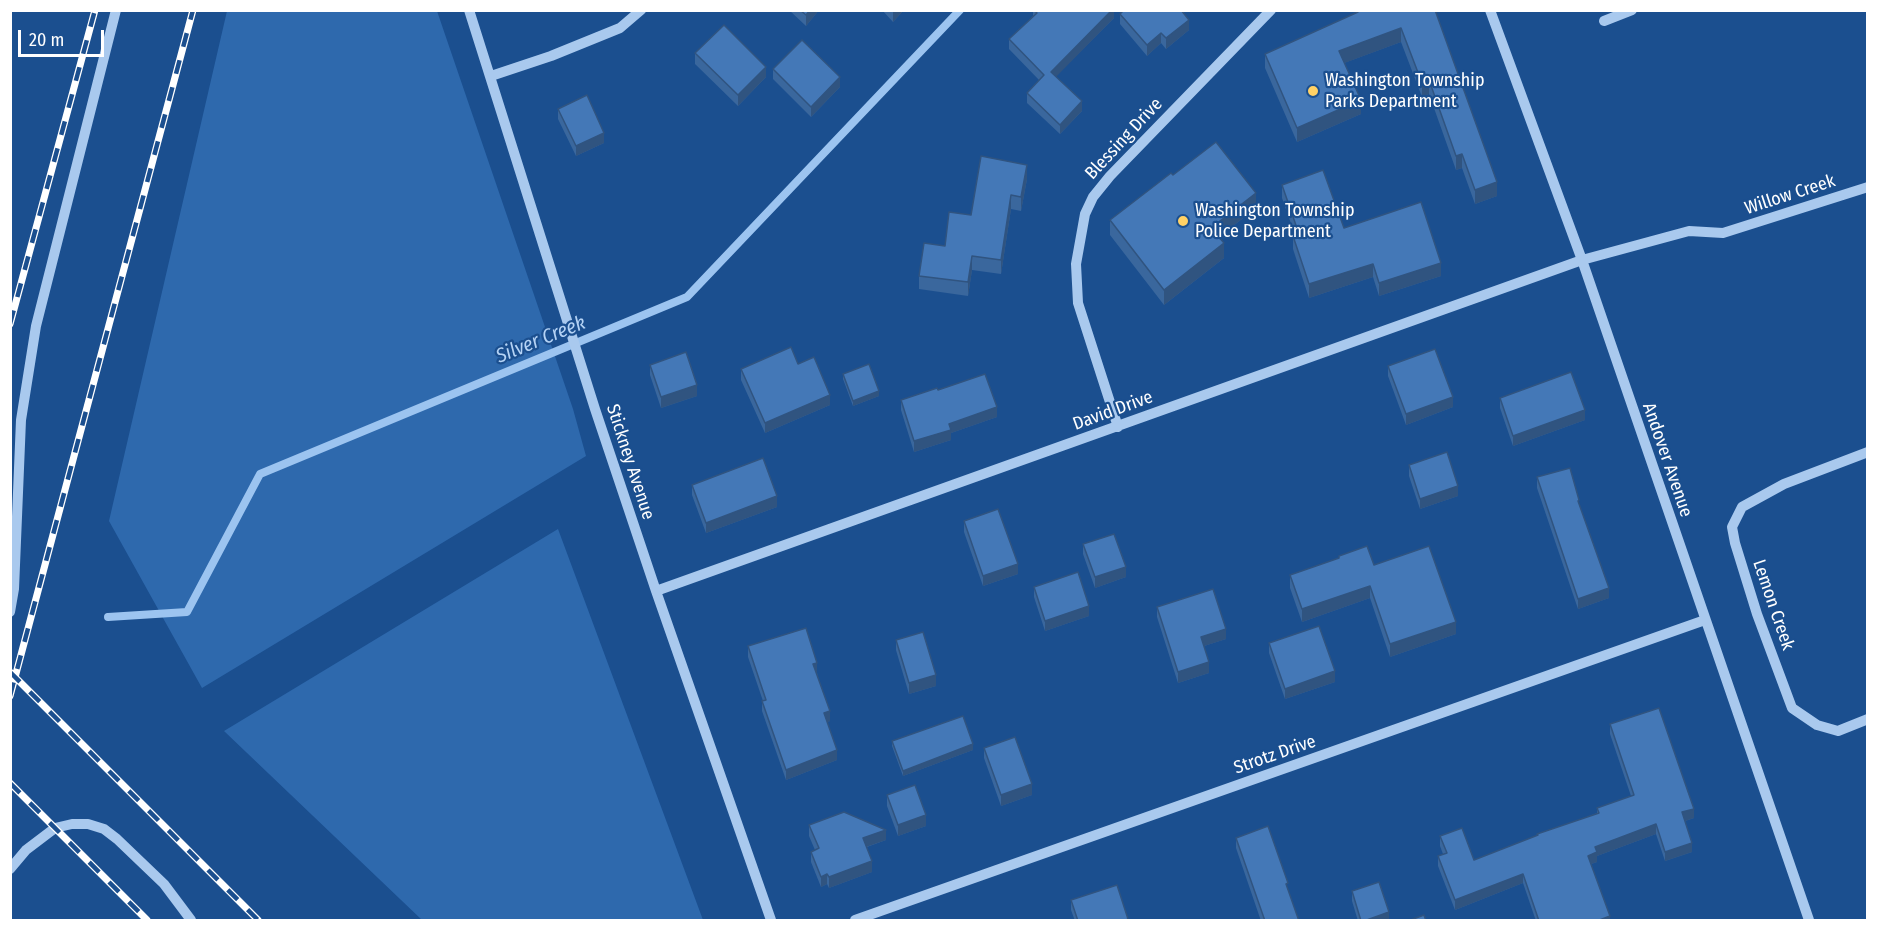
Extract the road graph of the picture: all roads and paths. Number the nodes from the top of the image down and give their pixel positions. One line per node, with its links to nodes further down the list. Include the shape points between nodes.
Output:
1 (116, 10): 15 (street, via 36,326 21,420)
2 (469, 10): 8 (street, Stickney Avenue)
3 (641, 10): 8 (street, via 620,28)
4 (1272, 10): 12 (street, Blessing Drive, via 1110,176 1084,214 1077,248 1078,303)
5 (1490, 10): 11 (street, Andover Avenue)
6 (1632, 10): 7 (street)
7 (1604, 21)
8 (491, 76): 14 (street, Stickney Avenue)
9 (1868, 188): 10 (street, Willow Creek)
10 (1723, 234): 11 (street, David Drive, via 1689,231)
11 (1582, 260): 12 (street, David Drive); 16 (street, Andover Avenue)
12 (1118, 427): 14 (street, David Drive)
13 (1868, 452): 17 (street, Lemon Creek, via 1784,484 1742,507 1732,527 1757,614 1792,708 1817,725 1838,731)
14 (656, 591): 20 (street, Stickney Avenue)
15 (10, 612)
16 (1705, 620): 21 (street, Strotz Drive); 22 (street, Andover Avenue)
17 (1868, 719)
18 (10, 868): 19 (street, via 55,828 88,824 117,839 164,884)
19 (191, 921)
20 (771, 921)
21 (855, 921)
22 (1809, 921)

